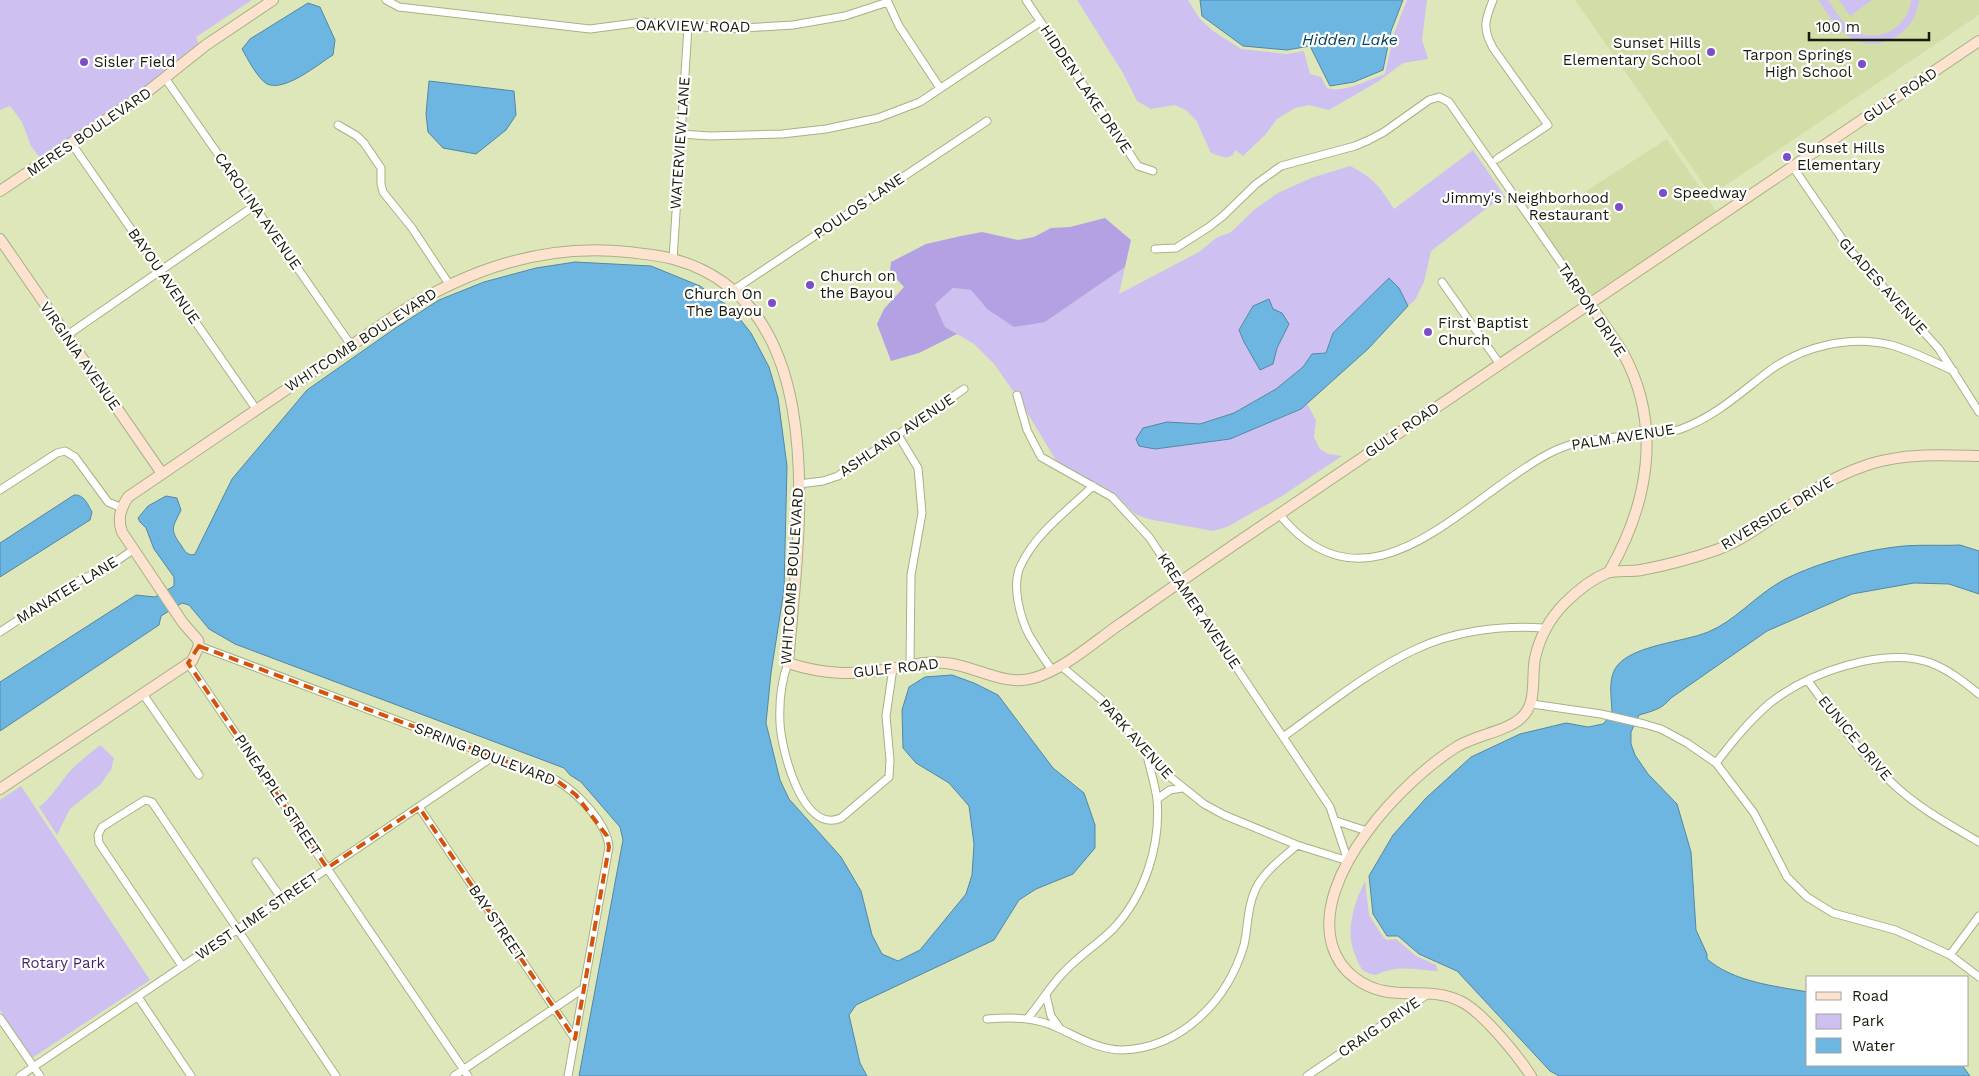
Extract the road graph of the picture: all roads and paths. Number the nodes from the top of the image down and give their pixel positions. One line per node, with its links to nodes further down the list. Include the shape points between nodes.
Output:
1 (273, 0): 9 (street, MERES BOULEVARD, via 206,45)
2 (386, 0): 7 (street, OAKVIEW ROAD, via 399,7 555,26 594,29 643,22)
3 (1026, 0): 6 (street, HIDDEN LAKE DRIVE)
4 (1493, 0): 15 (street, via 1486,20 1488,37 1548,125)
5 (887, 1): 7 (street, OAKVIEW ROAD, via 845,16 793,25 727,29); 10 (street, via 899,26)
6 (1040, 22): 10 (street); 17 (street, HIDDEN LAKE DRIVE, via 1138,166)
7 (688, 27): 13 (street, WATERVIEW LANE)
8 (1979, 41): 16 (street, GULF ROAD)
9 (165, 78): 14 (street, MERES BOULEVARD); 19 (street, CAROLINA AVENUE)
10 (940, 88): 13 (street, via 911,106 878,118 826,129 735,136)
11 (986, 121): 26 (street, POULOS LANE)
12 (338, 125): 25 (street, via 364,143 381,168 383,192 412,228)
13 (680, 134): 22 (street, WATERVIEW LANE)
14 (72, 144): 18 (street, MERES BOULEVARD); 23 (street, BAYOU AVENUE)
15 (1497, 159)
16 (1793, 167): 27 (street, GULF ROAD); 31 (street, GLADES AVENUE, via 1849,249 1932,339)
17 (1153, 171)
18 (0, 192)
19 (254, 206): 23 (street); 29 (street, CAROLINA AVENUE)
20 (0, 239): 28 (street, VIRGINIA AVENUE)
21 (1155, 249): 27 (street, TARPON DRIVE, via 1176,248 1209,227 1281,166 1355,146 1373,138 1429,100 1439,98 1449,102)
22 (673, 259): 25 (street, WHITCOMB BOULEVARD, via 598,250 556,253 489,268); 26 (street, WHITCOMB BOULEVARD, via 701,270)
23 (161, 271): 28 (street); 34 (street, BAYOU AVENUE)
24 (1442, 282): 30 (street)
25 (449, 284): 29 (street, WHITCOMB BOULEVARD)
26 (732, 291): 40 (street, WHITCOMB BOULEVARD, via 764,328 780,359 792,411)
27 (1589, 303): 30 (street, GULF ROAD); 37 (street, TARPON DRIVE, via 1630,368 1641,401)
28 (66, 336): 39 (street, VIRGINIA AVENUE)
29 (351, 345): 34 (street, WHITCOMB BOULEVARD)
30 (1499, 363): 44 (street, GULF ROAD)
31 (1954, 371): 35 (street, GLADES AVENUE); 37 (street, PALM AVENUE, via 1890,345 1833,344 1788,359 1736,399 1703,419 1671,432)
32 (964, 389): 36 (street, ASHLAND AVENUE)
33 (1017, 395): 41 (street, KREAMER AVENUE, via 1027,430 1041,457)
34 (256, 409): 39 (street, WHITCOMB BOULEVARD)
35 (1979, 412)
36 (898, 435): 40 (street, ASHLAND AVENUE, via 835,477 823,482); 53 (street, via 918,468 922,512 911,575)
37 (1646, 435): 44 (street, PALM AVENUE, via 1593,439 1559,448 1512,476 1421,541 1377,557 1353,558 1331,554 1301,538); 46 (street, TARPON DRIVE, via 1642,493 1630,531)
38 (1979, 456): 46 (street, RIVERSIDE DRIVE, via 1897,457 1870,464 1821,486 1759,528 1722,548 1663,566)
39 (162, 472): 43 (street, WHITCOMB BOULEVARD, via 131,494)
40 (799, 484): 52 (street, WHITCOMB BOULEVARD)
41 (1093, 486): 47 (street, KREAMER AVENUE, via 1128,512); 55 (street, PARK AVENUE, via 1041,536 1021,564 1018,574 1019,609 1030,636)
42 (0, 490): 43 (street, via 57,453 67,452 76,459 108,502)
43 (122, 508): 45 (street, via 119,517 121,529)
44 (1279, 514): 47 (street, GULF ROAD)
45 (134, 549): 49 (street, MANATEE LANE, via 107,568 74,583); 50 (street)
46 (1609, 572): 48 (street, RIVERSIDE DRIVE, via 1574,594)
47 (1180, 582): 55 (street, GULF ROAD); 60 (street, KREAMER AVENUE)
48 (1544, 628): 59 (street, RIVERSIDE DRIVE, via 1535,660); 60 (street, via 1482,629 1415,649 1368,676)
49 (0, 632)
50 (200, 646): 51 (street); 62 (street, SPRING BOULEVARD)
51 (188, 663): 57 (street); 75 (street, PINEAPPLE STREET)
52 (788, 663): 54 (street, GULF ROAD, via 832,674); 54 (street, WHITCOMB BOULEVARD, via 781,686 780,724 790,773 808,806 821,818 838,820 889,777 886,716)
53 (910, 664): 54 (street, GULF ROAD); 55 (street, GULF ROAD, via 953,664 999,678 1019,680 1035,678)
54 (893, 668)
55 (1056, 668): 61 (street, PARK AVENUE, via 1109,706)
56 (1808, 681): 58 (street, via 1856,662 1904,658 1947,671); 63 (street, via 1776,698 1758,714); 71 (street, EUNICE DRIVE, via 1855,743 1891,783 1937,818)
57 (143, 694): 64 (street); 66 (street)
58 (1979, 694)
59 (1532, 704): 63 (street, via 1644,724 1673,734); 70 (street, via 1520,720 1471,738 1435,763 1402,792)
60 (1283, 737): 69 (street, KREAMER AVENUE)
61 (1147, 754): 65 (street, PARK AVENUE); 67 (street)
62 (494, 756): 68 (street, WEST LIME STREET); 82 (street, SPRING BOULEVARD, via 565,785 607,836 609,847)
63 (1716, 763): 79 (street, via 1754,813 1787,877 1807,896 1833,913 1895,930)
64 (198, 775)
65 (1182, 788): 67 (street, via 1170,790); 72 (street, PARK AVENUE, via 1224,815)
66 (0, 789)
67 (1157, 799): 84 (street, via 1152,856 1138,892 1115,927 1064,972)
68 (418, 808): 75 (street, WEST LIME STREET); 86 (street, BAY STREET)
69 (1336, 821): 70 (street); 73 (street, KREAMER AVENUE)
70 (1367, 831): 73 (street)
71 (1979, 842)
72 (1297, 845): 73 (street, PARK AVENUE); 90 (street, via 1270,870 1254,892 1244,944 1230,978 1212,1004 1186,1030 1157,1043 1120,1050 1081,1040)
73 (1348, 861): 83 (street, via 1330,914 1332,942 1339,960 1370,988 1386,993)
74 (256, 862): 76 (street)
75 (327, 868): 76 (street, WEST LIME STREET); 93 (street, PINEAPPLE STREET)
76 (282, 899): 78 (street, WEST LIME STREET)
77 (1979, 916): 79 (street)
78 (237, 929): 80 (street, WEST LIME STREET); 80 (street, via 152,802 145,800 102,827 99,843); 97 (street)
79 (1950, 955): 81 (street)
80 (182, 966): 85 (street, WEST LIME STREET)
81 (1979, 977)
82 (584, 988): 86 (street); 91 (street, SPRING BOULEVARD)
83 (1428, 994): 100 (street, CRAIG DRIVE); 101 (street, via 1458,999 1470,1006)
84 (1046, 995): 89 (street); 90 (street, via 1051,1016)
85 (138, 997): 92 (street, WEST LIME STREET); 96 (street)
86 (554, 1008): 91 (street, BAY STREET); 93 (street)
87 (0, 1018): 92 (street)
88 (987, 1019): 89 (street)
89 (1026, 1019): 90 (street)
90 (1060, 1028)
91 (575, 1039): 99 (street, SPRING BOULEVARD)
92 (34, 1067): 94 (street, WEST LIME STREET); 95 (street)
93 (466, 1073): 98 (street)
94 (20, 1076)
95 (40, 1076)
96 (191, 1076)
97 (336, 1076)
98 (454, 1076)
99 (568, 1076)
100 (1306, 1076)
101 (1531, 1076)

